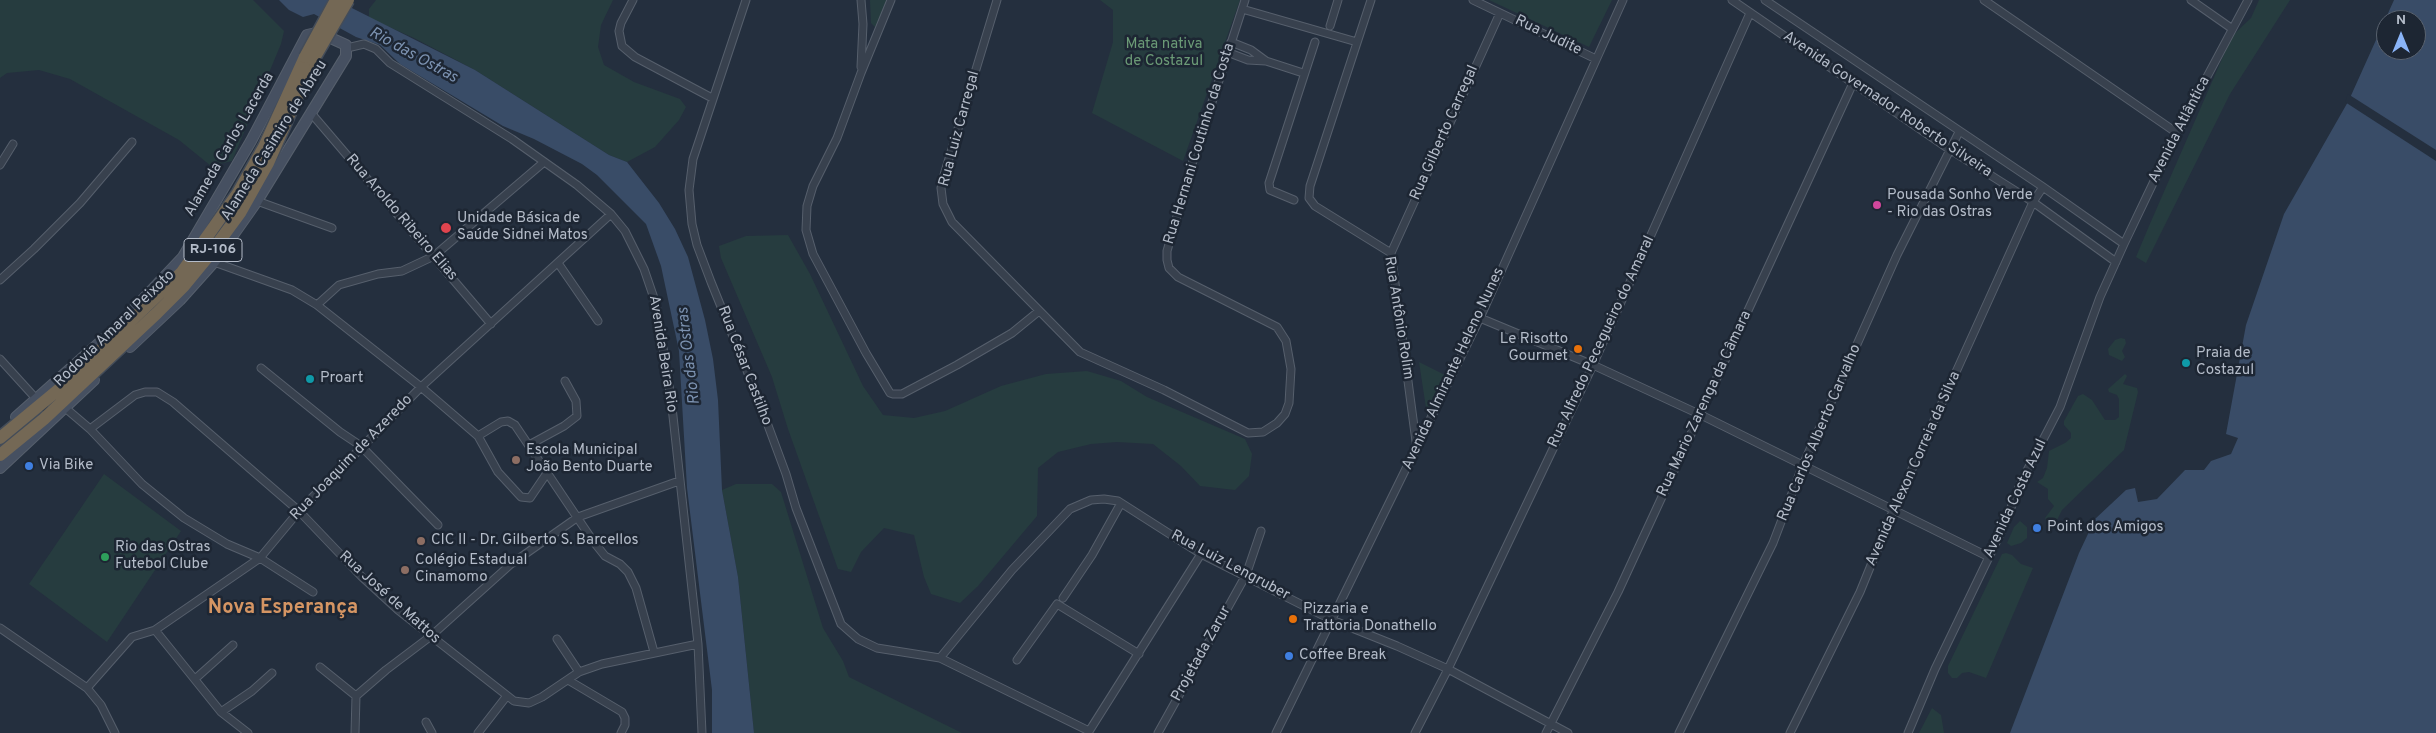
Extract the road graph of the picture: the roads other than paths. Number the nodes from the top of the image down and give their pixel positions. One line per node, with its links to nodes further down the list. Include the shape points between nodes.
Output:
1 (336, 0): 28 (highway, Rodovia Amaral Peixoto / RJ-106, bridge)
2 (348, 0): 28 (highway, Rodovia Amaral Peixoto / RJ-106, bridge)
3 (633, 0): 34 (street, via 621,23 622,46 635,57)
4 (746, 0): 34 (street, Rua César Castilho)
5 (861, 0): 31 (street)
6 (891, 0): 31 (street)
7 (997, 0): 57 (street, Rua Luiz Carregal, via 944,175 942,204 952,222)
8 (1245, 0): 18 (street, Rua Hernani Coutinho da Costa)
9 (1338, 0): 21 (street)
10 (1371, 0): 25 (street, Rua Antônio Rolim)
11 (1473, 0): 19 (street, Rua Judite)
12 (1624, 0): 29 (street, Avenida Almirante Heleno Nunes)
13 (1732, 0): 20 (street, Avenida Governador Roberto Silveira)
14 (1765, 0): 36 (street, Avenida Governador Roberto Silveira)
15 (1984, 0): 37 (street)
16 (2191, 0): 22 (street)
17 (2248, 0): 22 (street, Avenida Atlântica)
18 (1242, 9): 23 (street, Rua Hernani Coutinho da Costa); 25 (street)
19 (1500, 12): 29 (street, Rua Judite); 51 (street, Rua Gilberto Carregal)
20 (1750, 13): 33 (street, Avenida Governador Roberto Silveira); 64 (street, Rua Alfredo Pecegueiro do Amaral)
21 (1330, 26)
22 (2231, 28): 37 (street, Avenida Atlântica)
23 (1231, 42): 27 (street, Rua Hernani Coutinho da Costa); 30 (street, via 1251,50)
24 (1315, 42): 32 (street)
25 (1357, 42): 51 (street, Rua Antônio Rolim, via 1310,186 1309,198 1315,206)
26 (347, 48): 35 (main road, Alameda Casimiro de Abreu, via 346,56); 41 (street, Avenida Beira Rio, via 364,44 376,49 390,63); 48 (main road, Alameda Carlos Lacerda, via 332,37 316,33 307,35)
27 (1227, 52): 30 (street, via 1248,60); 59 (street, Rua Hernani Coutinho da Costa, via 1166,260 1178,277 1277,327 1286,341 1291,369 1290,403 1285,414 1263,432 1248,433 1080,352)
28 (309, 58): 48 (highway, Rodovia Amaral Peixoto / RJ-106, via 238,193); 69 (highway, Rodovia Amaral Peixoto / RJ-106, via 268,162 240,213 177,293)
29 (1596, 59): 60 (street, Avenida Almirante Heleno Nunes)
30 (1266, 61): 32 (street)
31 (860, 73): 59 (street, via 838,138 806,206 806,230 813,254 890,393 902,394 957,365 1012,333)
32 (1303, 73): 44 (street, via 1269,183 1270,190)
33 (1854, 81): 40 (street, Avenida Governador Roberto Silveira); 70 (street, Rua Mario Zarenga da Câmara)
34 (712, 98): 104 (street, Rua César Castilho, via 693,159 689,190 697,245 756,393 834,608 841,624 858,639 877,648)
35 (311, 113): 45 (main road, Alameda Casimiro de Abreu); 52 (street, Rua Aroldo Ribeiro Elias)
36 (1959, 132): 40 (street, Rua Carlos Alberto Carvalho); 43 (street, Avenida Governador Roberto Silveira)
37 (2177, 133): 50 (street, Avenida Atlântica)
38 (132, 142): 56 (street, via 80,203)
39 (12, 144): 42 (street)
40 (1950, 148): 46 (street, Avenida Governador Roberto Silveira); 79 (street, Rua Carlos Alberto Carvalho, via 1897,254)
41 (544, 162): 47 (street, Avenida Beira Rio); 52 (street)
42 (0, 165)
43 (2044, 187): 46 (street, Avenida Alexon Correia da Silva); 50 (street, Avenida Governador Roberto Silveira)
44 (1294, 200)
45 (257, 201): 49 (street); 53 (main road, Alameda Casimiro de Abreu)
46 (2033, 202): 54 (street, Avenida Governador Roberto Silveira); 85 (street, Avenida Alexon Correia da Silva)
47 (611, 214): 55 (street, Rua Joaquim de Azeredo); 82 (street, Avenida Beira Rio, via 625,231 644,269 656,304 671,398)
48 (211, 224): 68 (highway, Rodovia Amaral Peixoto / RJ-106, via 182,272 166,290 62,382)
49 (332, 228)
50 (2124, 244): 54 (street, Avenida Atlântica)
51 (1391, 253): 77 (street, Rua Antônio Rolim)
52 (434, 256): 58 (street, via 402,271 339,285); 62 (street, Rua Aroldo Ribeiro Elias)
53 (214, 262): 58 (street, via 292,290); 69 (main road, Alameda Casimiro de Abreu, via 180,300)
54 (2116, 262): 90 (street, Avenida Costa Azul, via 2060,407 2021,482)
55 (558, 263): 61 (street); 62 (street, Rua Joaquim de Azeredo)
56 (0, 280)
57 (1019, 291): 59 (street, Rua Hernani Coutinho da Costa)
58 (317, 305): 67 (street)
59 (1039, 311)
60 (1480, 318): 64 (street); 77 (street, Avenida Almirante Heleno Nunes)
61 (598, 321)
62 (491, 324): 67 (street, Rua Joaquim de Azeredo)
63 (0, 359): 68 (street)
64 (1593, 365): 70 (street); 107 (street, Rua Alfredo Pecegueiro do Amaral)
65 (260, 368): 76 (street)
66 (566, 381): 75 (street, via 576,401 577,416)
67 (421, 387): 73 (street); 76 (street, Rua Joaquim de Azeredo)
68 (42, 406): 69 (highway, Rodovia Amaral Peixoto / RJ-106); 72 (main road); 74 (highway, Rodovia Amaral Peixoto / RJ-106); 78 (highway, Rodovia Amaral Peixoto / RJ-106)
69 (64, 406): 71 (street); 80 (main road, Alameda Casimiro de Abreu)
70 (1701, 415): 79 (street); 117 (street, Rua Mario Zarenga da Câmara, via 1618,592)
71 (90, 429): 84 (street, Rua José de Mattos, via 136,396 157,392 173,402); 91 (street, via 142,484 184,518 227,544)
72 (0, 430)
73 (478, 436): 75 (street, via 508,421); 81 (street, via 498,472 524,499 530,498)
74 (0, 438)
75 (529, 445): 81 (street)
76 (361, 446): 84 (street, Rua Joaquim de Azeredo); 87 (street)
77 (1417, 449): 95 (street, Avenida Almirante Heleno Nunes)
78 (0, 455)
79 (1802, 467): 85 (street); 131 (street, Rua Carlos Alberto Carvalho, via 1773,543)
80 (0, 468)
81 (547, 473): 86 (street)
82 (679, 481): 86 (street); 100 (street, Avenida Beira Rio)
83 (1121, 503): 89 (street, Rua Luiz Lengruber); 94 (street); 104 (street, Rua Luiz Lengruber, via 1091,500 1070,509 1012,570)
84 (299, 511): 91 (street, Rua Joaquim de Azeredo); 98 (street, Rua José de Mattos, via 362,577)
85 (1893, 511): 90 (street); 132 (street, Avenida Alexon Correia da Silva, via 1860,592)
86 (578, 517): 98 (street, via 511,564); 102 (street, via 605,556 628,572 636,588)
87 (438, 525)
88 (1261, 531): 92 (street, Projetada Zarur)
89 (1201, 554): 92 (street, Rua Luiz Lengruber); 103 (street)
90 (1989, 557): 133 (street, Avenida Costa Azul)
91 (260, 558): 93 (street); 97 (street, Rua Joaquim de Azeredo)
92 (1246, 575): 95 (street, Rua Luiz Lengruber); 126 (street, Projetada Zarur)
93 (313, 592)
94 (1063, 598)
95 (1332, 620): 107 (street, Rua Luiz Lengruber); 127 (street, Avenida Almirante Heleno Nunes)
96 (0, 628): 112 (street)
97 (155, 630): 110 (street); 112 (street, Rua Joaquim de Azeredo, via 132,638)
98 (431, 636): 113 (street); 114 (street, Rua José de Mattos)
99 (557, 638): 109 (street)
100 (698, 644): 102 (street, Rua José de Mattos); 125 (street, Avenida Beira Rio)
101 (233, 645): 110 (street)
102 (654, 652): 109 (street, Rua José de Mattos)
103 (1139, 654): 105 (street, via 1057,604); 118 (street)
104 (940, 658): 118 (street, Rua César Castilho)
105 (1017, 660)
106 (320, 667): 113 (street)
107 (1448, 669): 117 (street, Rua Luiz Lengruber); 128 (street, Rua Alfredo Pecegueiro do Amaral)
108 (272, 672): 115 (street, via 252,691)
109 (579, 672): 111 (street, Rua José de Mattos)
110 (195, 679): 115 (street)
111 (568, 680): 114 (street, Rua José de Mattos, via 528,703 522,704); 124 (street, via 622,712 625,725)
112 (87, 688): 119 (street, via 101,705)
113 (356, 696): 121 (street)
114 (506, 697): 123 (street)
115 (221, 712): 120 (street)
116 (426, 722): 122 (street)
117 (1551, 724): 129 (street, Rua Mario Zarenga da Câmara); 130 (street, Rua Luiz Lengruber)
118 (1088, 732)
119 (115, 733)
120 (248, 733)
121 (355, 733)
122 (432, 733)
123 (478, 733)
124 (621, 733)
125 (702, 733)
126 (1158, 733)
127 (1276, 733)
128 (1415, 733)
129 (1546, 733)
130 (1568, 733)
131 (1679, 733)
132 (1790, 733)
133 (1908, 733)

